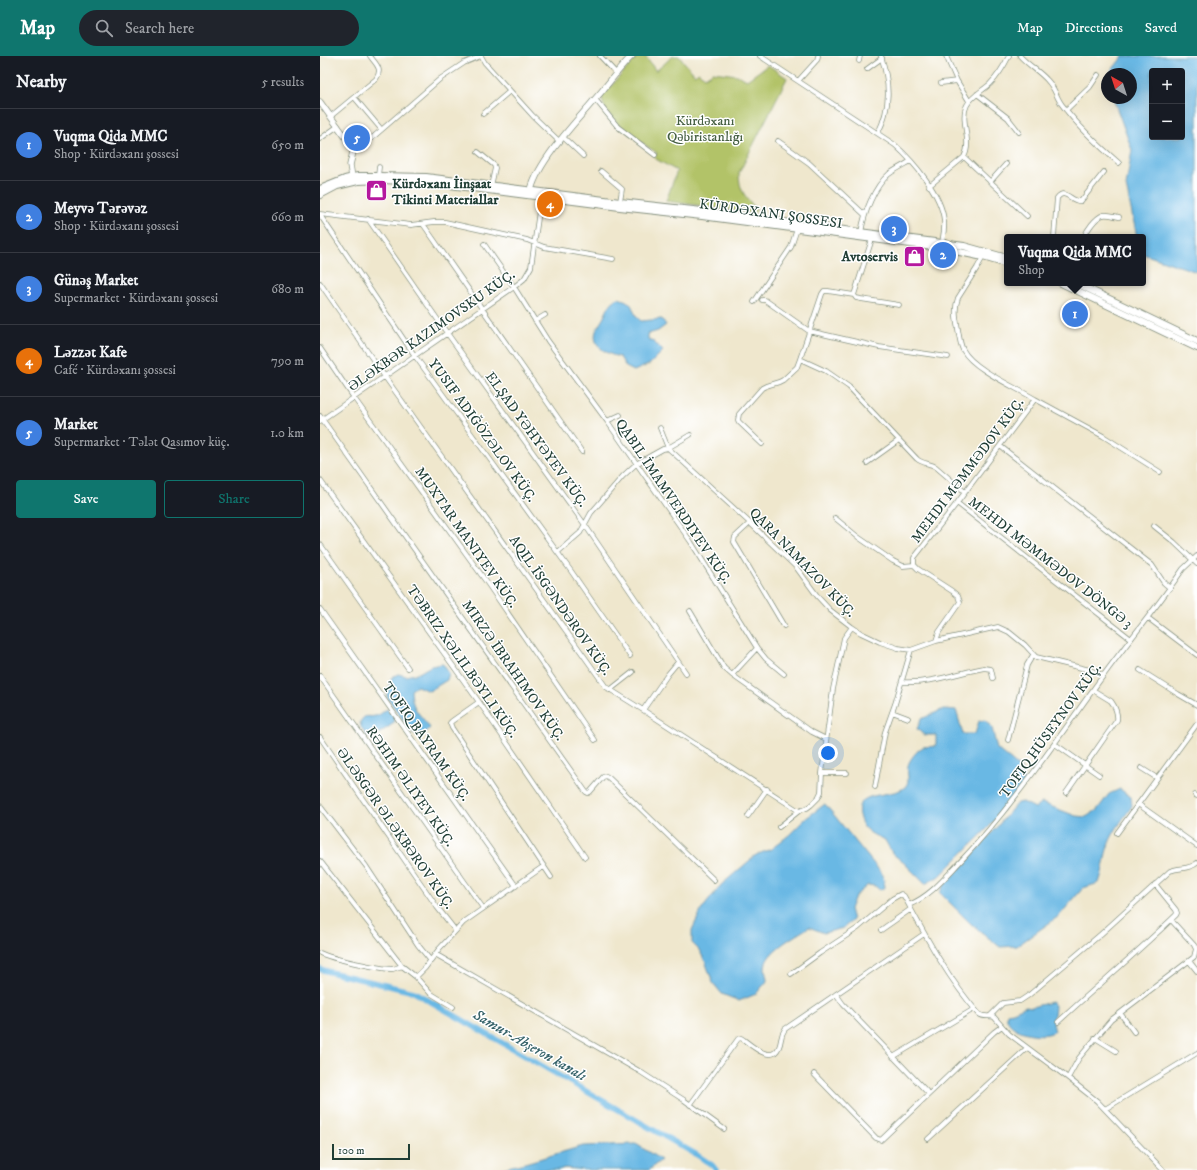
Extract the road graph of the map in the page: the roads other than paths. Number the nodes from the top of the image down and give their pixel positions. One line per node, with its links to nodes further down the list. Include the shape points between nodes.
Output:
1 (370, 56): 22 (street, via 380,71 376,79)
2 (481, 56): 12 (street); 20 (street)
3 (600, 56): 15 (street)
4 (632, 56): 15 (street)
5 (760, 56): 17 (street)
6 (818, 56): 17 (street)
7 (860, 56): 13 (street)
8 (946, 56): 18 (street)
9 (1009, 56): 21 (street, via 996,77)
10 (1020, 56): 26 (street, via 1047,80)
11 (881, 57): 14 (street); 32 (street, via 888,86 884,119)
12 (469, 58): 30 (street, via 440,79)
13 (859, 61)
14 (867, 69)
15 (616, 74): 23 (street)
16 (1098, 75): 26 (street, via 1090,87)
17 (798, 81): 32 (street)
18 (957, 81): 19 (street); 24 (street)
19 (941, 83)
20 (510, 91): 27 (street); 34 (street, via 533,116)
21 (977, 94): 24 (street); 31 (street, via 1008,118)
22 (354, 97): 28 (street); 30 (street)
23 (595, 99): 34 (street); 38 (street, via 618,127)
24 (970, 101): 40 (street, via 965,110 968,146)
25 (320, 102): 28 (street)
26 (1066, 110): 42 (street, via 1101,148)
27 (483, 114)
28 (331, 116): 29 (street)
29 (338, 126): 33 (street); 36 (street, via 351,142)
30 (382, 129): 36 (street)
31 (1019, 132)
32 (878, 133): 41 (street)
33 (320, 139)
34 (562, 140): 39 (street); 53 (street, via 539,169)
35 (778, 141): 59 (street, via 809,163)
36 (353, 152): 48 (street, via 350,165)
37 (478, 152): 50 (street, via 494,165)
38 (655, 155)
39 (583, 156)
40 (964, 157): 49 (street); 51 (street)
41 (911, 161): 51 (street); 59 (street, via 890,174 879,185)
42 (1119, 163)
43 (1006, 164): 49 (street)
44 (379, 167): 47 (street)
45 (600, 171): 56 (street, via 622,188)
46 (1104, 172): 66 (street, via 1081,201 1076,201 1065,194 1057,198)
47 (378, 176): 48 (main road); 50 (main road, via 426,177)
48 (352, 180): 52 (main road, via 336,182); 53 (main road, via 426,182); 54 (main road)
49 (990, 182): 60 (street)
50 (492, 186): 53 (main road)
51 (929, 186): 71 (street, via 943,215)
52 (320, 190)
53 (531, 193): 55 (main road); 56 (main road)
54 (320, 195)
55 (541, 197): 57 (main road); 69 (street)
56 (620, 202): 57 (main road)
57 (702, 213): 64 (main road); 65 (main road)
58 (320, 215): 62 (street); 92 (street)
59 (865, 215): 65 (street)
60 (1027, 216)
61 (1119, 217): 67 (street, via 1100,217)
62 (368, 219): 63 (street, via 411,225); 88 (street, ELŞAD YƏHYƏYEV KÜÇ.)
63 (423, 224): 69 (street, via 445,222); 84 (street)
64 (797, 229): 68 (main road); 82 (street, via 791,247)
65 (861, 233): 71 (main road)
66 (1054, 234)
67 (1086, 234)
68 (872, 239): 71 (main road); 80 (street)
69 (535, 243): 74 (street, via 544,247); 79 (street, via 529,272)
70 (484, 244): 79 (street, QABIL İMAMVERDIYEV KÜÇ.)
71 (941, 246): 72 (main road); 73 (main road, via 964,246)
72 (983, 257): 75 (main road); 97 (street, MEHDI MƏMMƏDOV KÜÇ., via 956,304 955,315 961,345 978,366)
73 (1004, 257)
74 (614, 259)
75 (1004, 263)
76 (320, 283): 95 (street, AQIL İSGƏNDƏROV KÜÇ.)
77 (1067, 286): 91 (main road)
78 (1082, 286): 89 (main road)
79 (514, 287): 84 (street); 86 (street, QABIL İMAMVERDIYEV KÜÇ.)
80 (854, 295): 83 (street, via 856,298); 87 (street, via 824,292)
81 (762, 300): 87 (street)
82 (754, 302)
83 (898, 305)
84 (482, 309): 88 (street); 107 (street)
85 (545, 315): 86 (street)
86 (535, 322): 100 (street, QABIL İMAMVERDIYEV KÜÇ.)
87 (809, 332): 93 (street, via 879,347); 94 (street)
88 (447, 333): 92 (street); 116 (street, ELŞAD YƏHYƏYEV KÜÇ.)
89 (1197, 341)
90 (320, 348): 96 (street, MUXTAR MANIYEV KÜÇ.)
91 (1197, 348)
92 (415, 356): 95 (street); 119 (street)
93 (948, 357)
94 (800, 359): 103 (street, via 826,371 849,387); 104 (street, via 790,374 779,382 762,388 739,414 739,422)
95 (385, 377): 96 (street); 148 (street, AQIL İSGƏNDƏROV KÜÇ.)
96 (354, 398): 99 (street); 158 (street, MUXTAR MANIYEV KÜÇ., via 485,580)
97 (1035, 399): 105 (street, MEHDI MƏMMƏDOV KÜÇ.); 110 (street, via 1103,436)
98 (620, 414): 100 (street)
99 (321, 419): 182 (street, MIRZƏ İBRAHIMOV KÜÇ., via 586,792 590,792 603,777 609,778)
100 (607, 421): 109 (street, QABIL İMAMVERDIYEV KÜÇ.)
101 (660, 428): 106 (street)
102 (690, 435): 106 (street)
103 (899, 440): 108 (street); 112 (street, via 917,459 932,464)
104 (762, 444)
105 (1000, 446): 112 (street, MEHDI MƏMMƏDOV KÜÇ.); 124 (street, via 1152,565)
106 (668, 448): 109 (street); 115 (street, QARA NAMAZOV KÜÇ.)
107 (582, 452)
108 (867, 463)
109 (636, 464): 116 (street, via 591,513); 132 (street, QABIL İMAMVERDIYEV KÜÇ., via 691,542)
110 (1160, 472)
111 (320, 480): 150 (street, TƏBRIZ XƏLILBƏYLI KÜÇ.)
112 (965, 492): 113 (street, MEHDI MƏMMƏDOV KÜÇ.)
113 (957, 503): 122 (street, MEHDI MƏMMƏDOV KÜÇ., via 914,558); 130 (street, MEHDI MƏMMƏDOV DÖNGƏ 3)
114 (835, 518): 122 (street, via 893,562 903,566)
115 (750, 523): 128 (street, via 735,537 734,542); 129 (street, QARA NAMAZOV KÜÇ., via 799,570 830,610)
116 (586, 525): 119 (street); 137 (street, ELŞAD YƏHYƏYEV KÜÇ.)
117 (1154, 526): 121 (street)
118 (320, 544): 138 (street)
119 (558, 552): 136 (street)
120 (1197, 556): 121 (street, TOFIQ HÜSEYNOV KÜÇ.)
121 (1193, 559): 123 (street); 124 (street, TOFIQ HÜSEYNOV KÜÇ.)
122 (914, 564): 131 (street, MEHDI MƏMMƏDOV KÜÇ., via 952,591 960,602 939,632)
123 (1197, 564)
124 (1170, 588): 127 (street, TOFIQ HÜSEYNOV KÜÇ.)
125 (320, 609): 184 (street, TOFIQ BAYRAM KÜÇ.)
126 (690, 611): 145 (street, via 724,668)
127 (1148, 618): 130 (street, TOFIQ HÜSEYNOV KÜÇ.); 135 (street)
128 (784, 626)
129 (852, 627): 133 (street, QARA NAMAZOV KÜÇ., via 880,642); 157 (street, via 846,633 842,647)
130 (1131, 639): 143 (street, TOFIQ HÜSEYNOV KÜÇ.)
131 (936, 641): 133 (street); 134 (street, via 998,627 1014,636)
132 (757, 648): 142 (street, QABIL İMAMVERDIYEV KÜÇ.); 145 (street)
133 (911, 650): 147 (street)
134 (1033, 655): 143 (street); 159 (street, via 1027,666)
135 (1197, 655)
136 (630, 656)
137 (678, 662): 141 (street, ELŞAD YƏHYƏYEV KÜÇ.); 152 (street)
138 (408, 668)
139 (1140, 670): 151 (street)
140 (633, 672): 148 (street)
141 (686, 673)
142 (784, 674)
143 (1103, 675): 149 (street, TOFIQ HÜSEYNOV KÜÇ.)
144 (320, 676): 186 (street, RƏHIM ƏLIYEV KÜÇ.)
145 (732, 676): 157 (street)
146 (993, 678): 147 (street, via 991,668 984,668 932,680)
147 (902, 682): 153 (street)
148 (610, 690): 152 (street, AQIL İSGƏNDƏROV KÜÇ.)
149 (1093, 690): 160 (street, TOFIQ HÜSEYNOV KÜÇ.); 161 (street, via 1114,703 1117,720)
150 (479, 702): 177 (street, TƏBRIZ XƏLILBƏYLI KÜÇ.); 180 (street, via 450,723)
151 (1197, 704)
152 (643, 710): 168 (street, AQIL İSGƏNDƏROV KÜÇ.)
153 (892, 712): 154 (street); 167 (street, via 885,732)
154 (908, 718)
155 (1197, 724): 166 (street)
156 (320, 737): 188 (street, ƏLƏSGƏR ƏLƏKBƏROV KÜÇ., via 437,907)
157 (826, 739): 163 (street)
158 (595, 740)
159 (1008, 740)
160 (1055, 744): 161 (street); 185 (street, TOFIQ HÜSEYNOV KÜÇ., via 982,839 931,892)
161 (1086, 766): 165 (street); 169 (street)
162 (1141, 768): 166 (street)
163 (822, 773): 164 (street); 172 (street, via 820,795 811,805)
164 (848, 773)
165 (1099, 775)
166 (1156, 778): 170 (street)
167 (874, 786)
168 (767, 789): 172 (street, AQIL İSGƏNDƏROV KÜÇ.); 173 (street)
169 (1066, 793)
170 (1138, 804): 175 (street); 176 (street)
171 (320, 806): 194 (street, via 366,866)
172 (799, 811): 174 (street)
173 (748, 816)
174 (779, 827)
175 (1117, 833)
176 (1197, 846)
177 (585, 857)
178 (320, 861): 195 (street)
179 (1197, 863): 183 (street, via 1189,868 1174,869)
180 (544, 866): 181 (street); 184 (street)
181 (551, 877)
182 (714, 880)
183 (1155, 884): 187 (street, via 1176,910 1177,913); 203 (street, via 1029,995 1020,1001 1003,1003)
184 (516, 886): 186 (street)
185 (910, 907): 189 (street, TOFIQ HÜSEYNOV KÜÇ.); 190 (street); 197 (street, via 904,896 898,895 858,928)
186 (484, 908): 188 (street)
187 (1171, 920): 193 (street, via 1196,949 1194,956); 204 (street)
188 (456, 930): 192 (street)
189 (881, 930)
190 (924, 934): 199 (street); 201 (street)
191 (320, 953): 195 (street, via 379,967 393,969)
192 (435, 954): 194 (street); 215 (street, via 639,1071)
193 (1189, 960): 196 (street); 202 (street)
194 (431, 961): 198 (street)
195 (402, 966): 198 (street)
196 (1197, 971)
197 (791, 974)
198 (416, 977): 200 (street, via 430,993)
199 (836, 994): 211 (street); 215 (street, via 785,1029 779,1046 771,1054 764,1054 741,1038 738,1039)
200 (453, 1007)
201 (974, 1008): 203 (street, via 981,1016); 211 (street)
202 (1120, 1013): 206 (street); 207 (street)
203 (990, 1016): 205 (street)
204 (1058, 1022)
205 (1002, 1026): 208 (street); 214 (street)
206 (1134, 1032)
207 (1095, 1038): 209 (street); 213 (street, via 1079,1058)
208 (1027, 1048): 213 (street); 218 (street)
209 (1116, 1050)
210 (1197, 1053): 216 (street)
211 (893, 1057): 214 (street)
212 (814, 1074): 214 (street, via 878,1140)
213 (1068, 1078): 216 (street)
214 (929, 1094)
215 (690, 1105): 217 (street)
216 (1105, 1109): 219 (street)
217 (724, 1129)
218 (928, 1139)
219 (1163, 1170)

